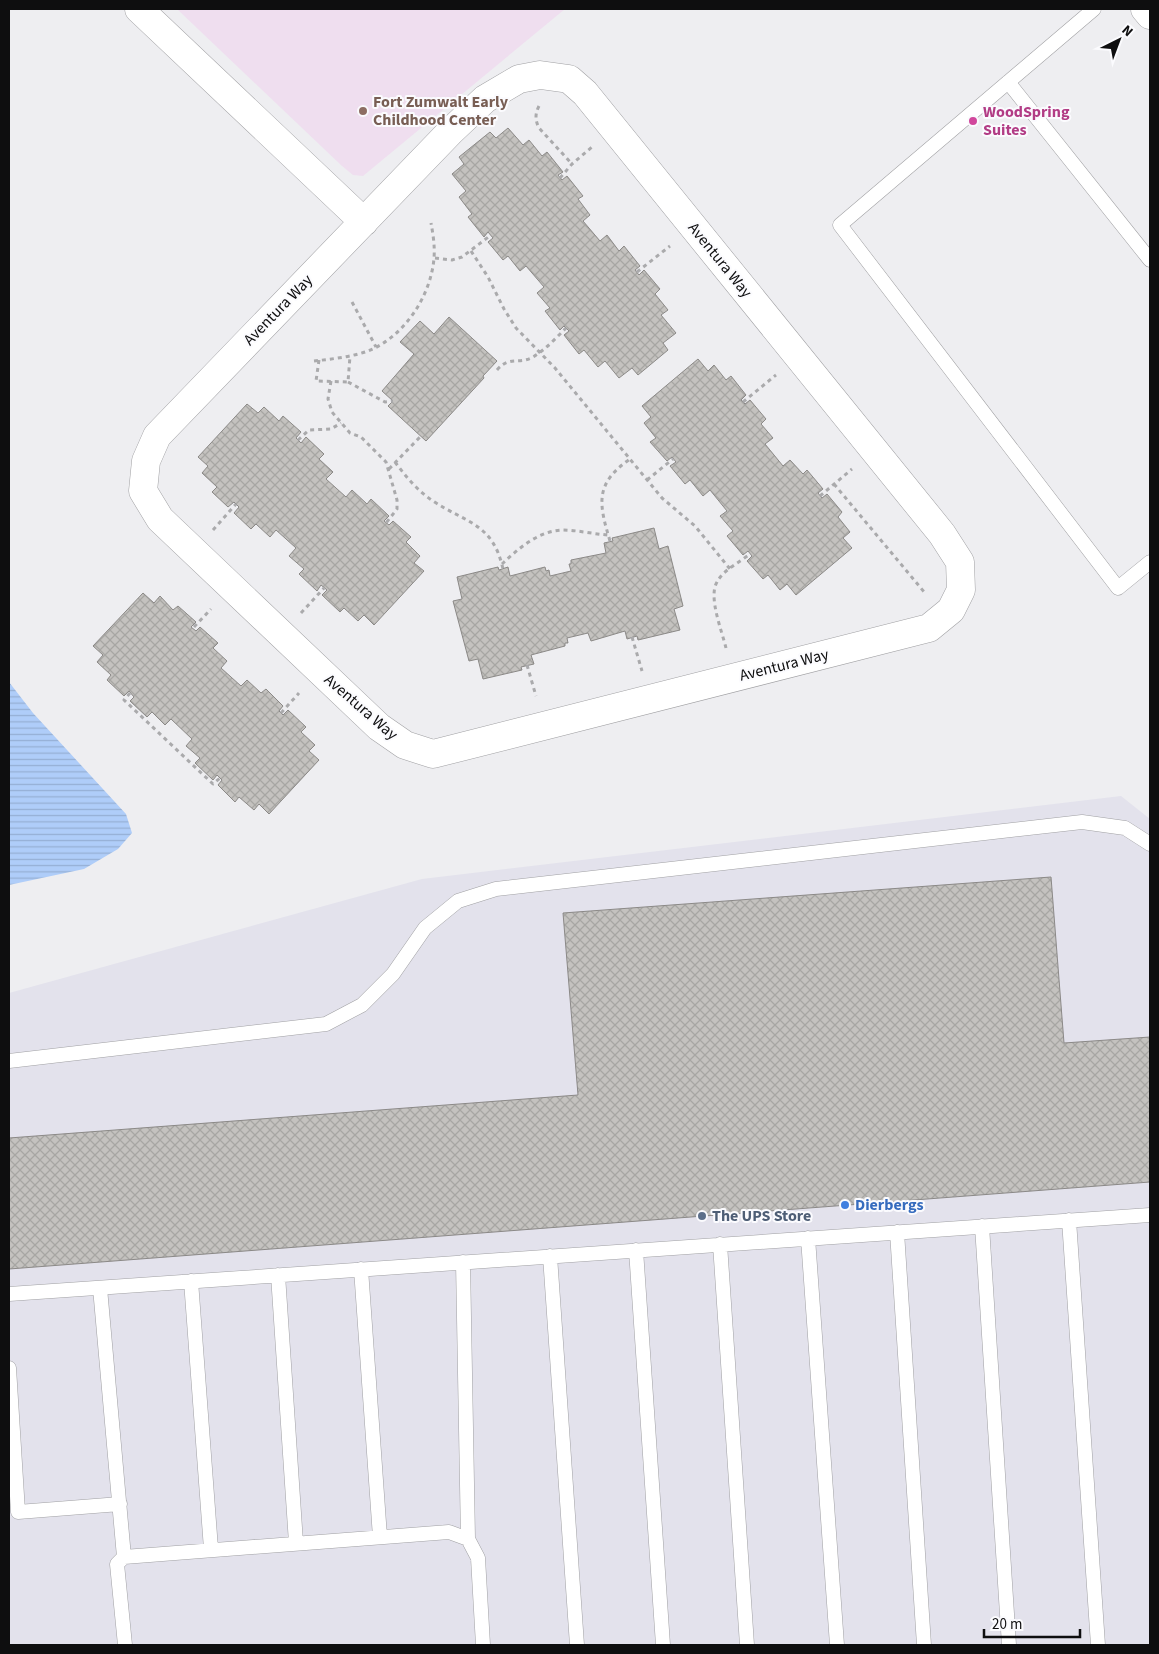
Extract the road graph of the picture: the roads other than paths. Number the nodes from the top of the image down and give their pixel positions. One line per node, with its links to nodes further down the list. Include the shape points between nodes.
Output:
1 (139, 9): 6 (street)
2 (1094, 9): 5 (lane)
3 (1145, 9): 4 (street)
4 (1150, 15)
5 (1008, 82): 7 (lane); 8 (lane, via 840,225 1118,588)
6 (364, 222): 6 (street, Aventura Way, via 486,99 518,79 540,75 569,79 584,93 942,534 960,562 961,590 951,610 929,628 432,754 405,745 379,727 160,519 143,491 146,461 157,436)
7 (1150, 260)
8 (1150, 562)
9 (1150, 844): 10 (lane, via 1125,828 1082,822 496,889 458,901 425,928 393,974 362,1005 326,1024)
10 (9, 1061)
11 (1150, 1214): 12 (lane)
12 (1070, 1220): 13 (lane); 40 (lane)
13 (982, 1226): 14 (lane); 39 (lane)
14 (897, 1232): 15 (lane); 38 (lane)
15 (808, 1238): 16 (lane); 37 (lane)
16 (720, 1244): 17 (lane); 36 (lane)
17 (636, 1250): 18 (lane); 35 (lane)
18 (550, 1256): 19 (lane); 34 (lane)
19 (463, 1262): 20 (lane); 28 (lane)
20 (361, 1269): 21 (lane); 27 (lane)
21 (278, 1275): 22 (lane); 29 (lane)
22 (191, 1281): 23 (lane); 30 (lane)
23 (100, 1288): 24 (lane); 26 (lane)
24 (9, 1294)
25 (9, 1368): 26 (lane, via 18,1512)
26 (120, 1504): 31 (lane)
27 (380, 1537): 28 (lane, via 449,1532); 29 (lane)
28 (468, 1539): 33 (lane, via 478,1558)
29 (296, 1543): 30 (lane)
30 (212, 1549): 31 (lane)
31 (124, 1557): 32 (lane, via 117,1564)
32 (125, 1645)
33 (484, 1645)
34 (577, 1645)
35 (663, 1645)
36 (747, 1645)
37 (837, 1645)
38 (924, 1645)
39 (1009, 1645)
40 (1098, 1645)

